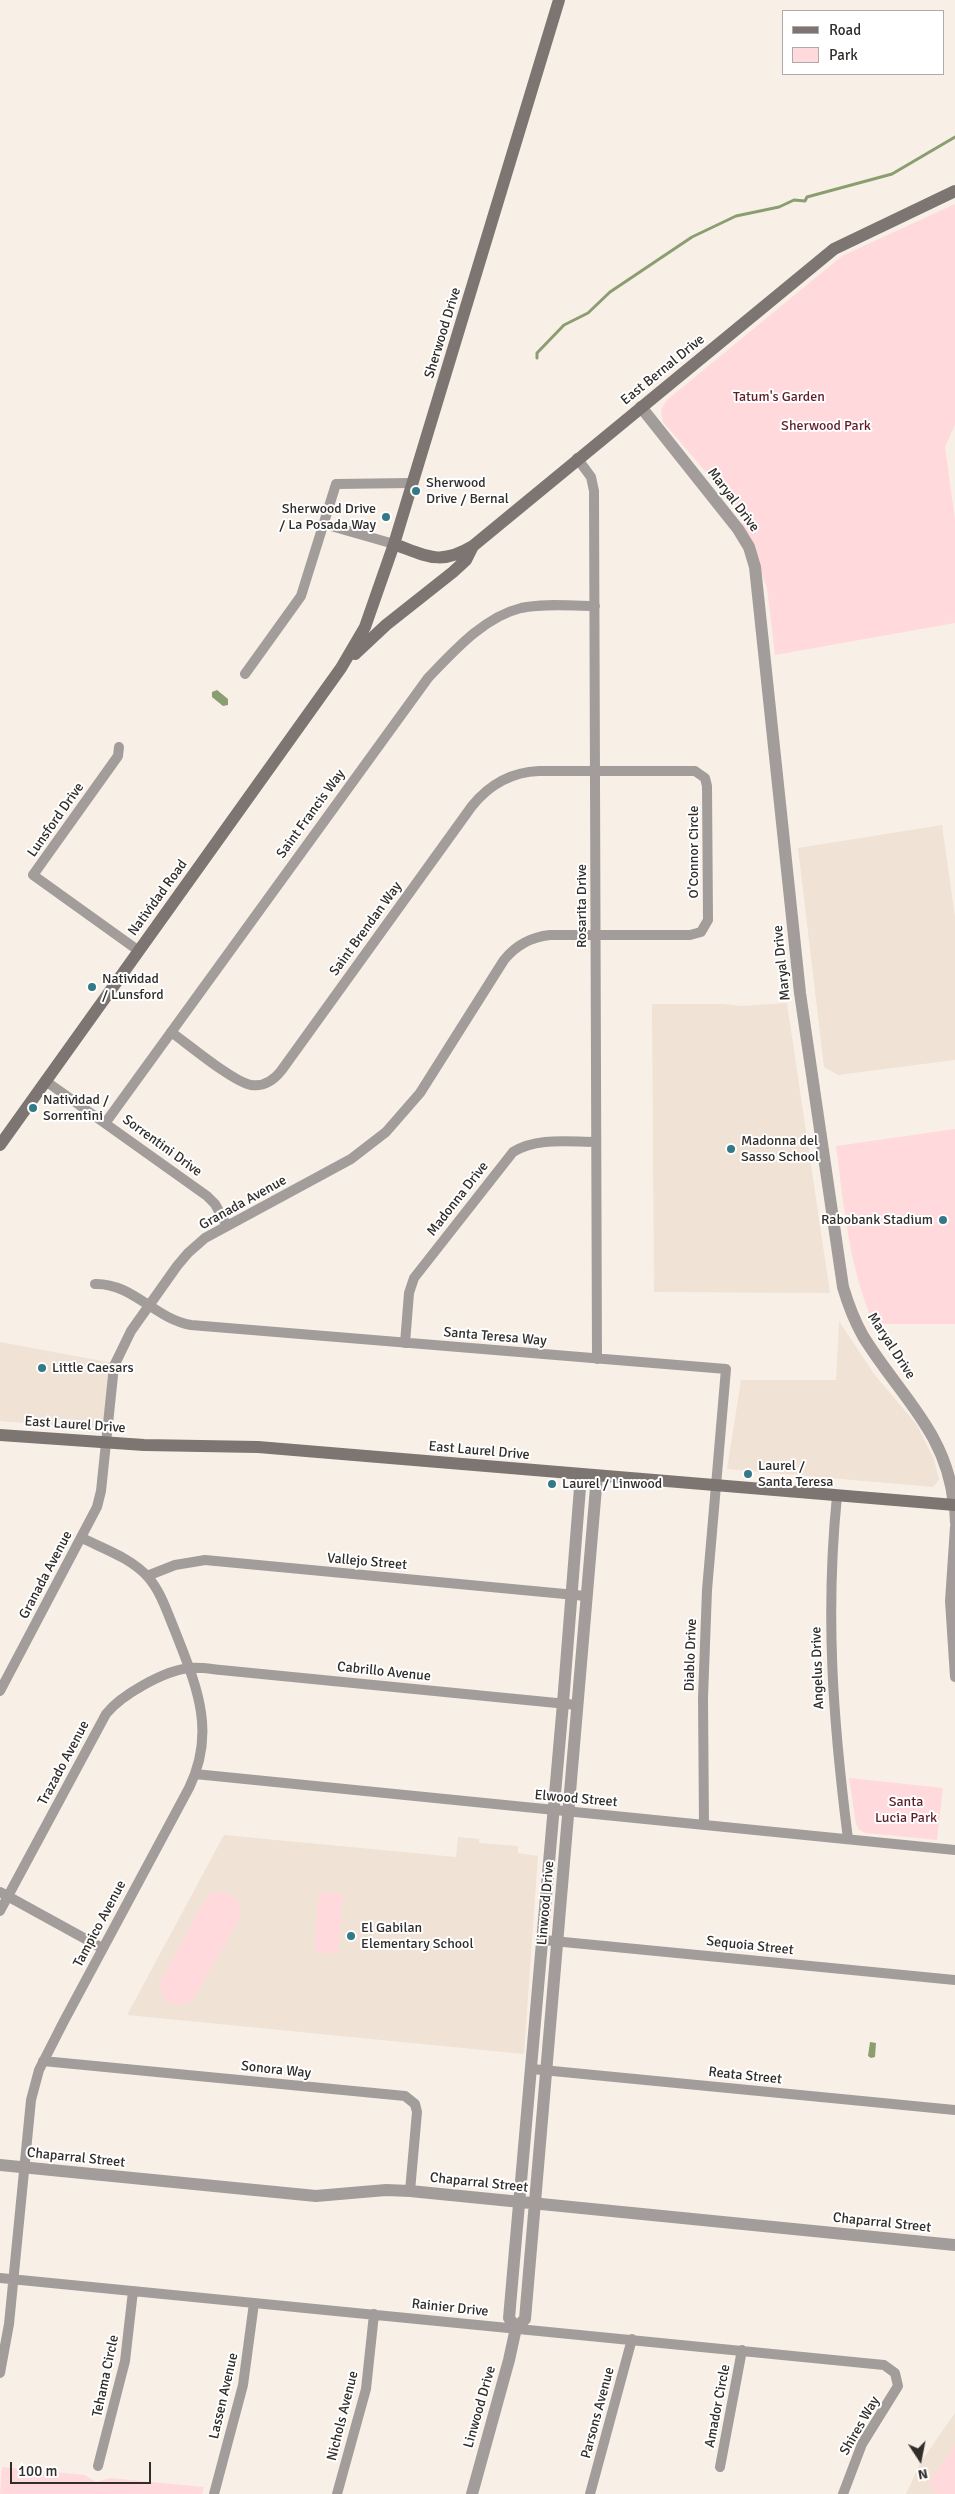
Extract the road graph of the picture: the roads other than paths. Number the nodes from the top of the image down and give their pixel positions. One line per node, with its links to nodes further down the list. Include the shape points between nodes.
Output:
1 (559, 0): 5 (main road, Sherwood Drive)
2 (955, 191): 3 (main road, East Bernal Drive, via 834,249)
3 (641, 407): 4 (main road, East Bernal Drive); 32 (street, Maryal Drive, via 738,528 754,562 800,993 843,1287 851,1313 864,1338 936,1440 950,1474)
4 (577, 458): 8 (main road, East Bernal Drive); 9 (street, Rosarita Drive, via 594,486)
5 (411, 483): 6 (street, via 336,484); 7 (main road, Sherwood Drive)
6 (324, 524): 7 (street); 11 (street, via 301,596)
7 (394, 544): 8 (main road, East Bernal Drive, via 443,558); 10 (main road, Sherwood Drive, via 365,627)
8 (472, 546): 10 (main road, via 466,560 386,625)
9 (595, 606): 13 (street, Rosarita Drive); 16 (street, Saint Francis Way, via 534,607 506,613 488,623 436,670 411,699)
10 (341, 668): 15 (main road, Natividad Road)
11 (246, 674)
12 (119, 747): 15 (street, Lunsford Drive, via 118,756 34,875)
13 (595, 771): 14 (street, Rosarita Drive); 14 (street, O'Connor Circle, via 695,771 706,778 708,920 704,929 695,935); 16 (street, Saint Brendan Way, via 523,772 500,782 479,797 270,1082 255,1086 240,1081)
14 (596, 935): 19 (street, Rosarita Drive); 21 (street, Granada Avenue, via 544,936 516,947 500,966 420,1093 392,1126 351,1159)
15 (139, 951): 17 (main road, Natividad Road)
16 (171, 1032): 18 (street, Saint Francis Way)
17 (46, 1082): 18 (street, Sorrentini Drive); 20 (main road, Natividad Road)
18 (106, 1122): 21 (street, Sorrentini Drive, via 207,1196)
19 (596, 1142): 24 (street, Madonna Drive, via 539,1143 522,1147 509,1156 414,1278 409,1293); 25 (street, Rosarita Drive)
20 (0, 1145)
21 (227, 1226): 23 (street, Granada Avenue, via 188,1253)
22 (95, 1284): 23 (street, Santa Teresa Way, via 113,1285)
23 (150, 1305): 24 (street, Santa Teresa Way, via 171,1319 190,1325); 27 (street, Granada Avenue, via 126,1338 114,1366)
24 (405, 1343): 25 (street, Santa Teresa Way)
25 (597, 1359): 30 (street, Santa Teresa Way, via 726,1369)
26 (0, 1435): 27 (main road, East Laurel Drive)
27 (105, 1443): 28 (main road, East Laurel Drive, via 258,1447); 35 (street, Granada Avenue, via 99,1499)
28 (581, 1475): 29 (main road, East Laurel Drive); 37 (street, Linwood Drive)
29 (597, 1476): 30 (main road, East Laurel Drive); 38 (street, Linwood Drive)
30 (716, 1486): 31 (main road, East Laurel Drive); 47 (street, Diablo Drive, via 707,1590 703,1698)
31 (836, 1496): 32 (main road, East Laurel Drive); 48 (street, Angelus Drive, via 830,1582 831,1663)
32 (954, 1505): 33 (street, Maryal Drive)
33 (955, 1523)
34 (955, 1527): 40 (street, via 950,1595)
35 (82, 1538): 36 (street, Tampico Avenue, via 131,1563); 41 (street, Granada Avenue)
36 (147, 1576): 37 (street, Vallejo Street, via 175,1565 205,1560); 39 (street, Tampico Avenue, via 160,1594)
37 (572, 1595): 38 (street, Vallejo Street); 42 (street, Linwood Drive)
38 (586, 1596): 43 (street, Linwood Drive)
39 (189, 1668): 42 (street, Cabrillo Avenue); 44 (street, Tampico Avenue, via 203,1720); 50 (street, Trazado Avenue, via 134,1690 118,1700 106,1714)
40 (955, 1677)
41 (0, 1691)
42 (563, 1703): 43 (street, Cabrillo Avenue); 45 (street, Linwood Drive)
43 (577, 1705): 46 (street, Linwood Drive)
44 (196, 1774): 45 (street, Elwood Street); 54 (street, Tampico Avenue)
45 (553, 1811): 46 (street, Elwood Street); 52 (street, Linwood Drive)
46 (568, 1812): 47 (street, Elwood Street); 53 (street, Linwood Drive)
47 (704, 1825): 48 (street, Elwood Street)
48 (848, 1839): 49 (street, Elwood Street)
49 (955, 1850)
50 (4, 1894): 51 (street, Trazado Avenue); 54 (street)
51 (0, 1911)
52 (543, 1940): 53 (street, Sequoia Street); 57 (street, Linwood Drive)
53 (557, 1941): 55 (street, Sequoia Street); 58 (street, Linwood Drive)
54 (102, 1948): 56 (street, Tampico Avenue)
55 (955, 1980)
56 (43, 2061): 61 (street, Tampico Avenue, via 31,2100); 62 (street, Sonora Way, via 410,2098 417,2112)
57 (532, 2069): 58 (street, Reata Street); 63 (street, Linwood Drive)
58 (547, 2070): 59 (street, Reata Street); 64 (street, Linwood Drive)
59 (955, 2110)
60 (0, 2165): 61 (street, Chaparral Street)
61 (24, 2168): 62 (street, Chaparral Street, via 316,2196); 67 (street, Tampico Avenue)
62 (410, 2191): 63 (street, Chaparral Street)
63 (520, 2202): 64 (street, Chaparral Street); 71 (street, Linwood Drive, via 509,2318)
64 (535, 2204): 65 (street, Chaparral Street); 71 (street, Linwood Drive, via 524,2319)
65 (955, 2245)
66 (0, 2278): 67 (street, Rainier Drive)
67 (13, 2279): 68 (street, Rainier Drive); 75 (street, Tampico Avenue)
68 (133, 2291): 69 (street, Rainier Drive); 76 (street, Tehama Circle, via 123,2373)
69 (254, 2303): 70 (street, Rainier Drive); 78 (street, Lassen Avenue, via 243,2385)
70 (374, 2314): 71 (street, Rainier Drive); 79 (street, Nichols Avenue, via 366,2388)
71 (516, 2328): 72 (street, Rainier Drive); 80 (street, Linwood Drive)
72 (632, 2340): 73 (street, Rainier Drive); 81 (street, Parsons Avenue)
73 (742, 2350): 74 (street, Rainier Drive, via 879,2364); 77 (street, Amador Circle)
74 (895, 2372): 82 (street, Shires Way, via 897,2390 862,2444)
75 (0, 2373)
76 (98, 2466)
77 (720, 2467)
78 (214, 2494)
79 (337, 2494)
80 (472, 2494)
81 (590, 2494)
82 (843, 2494)

